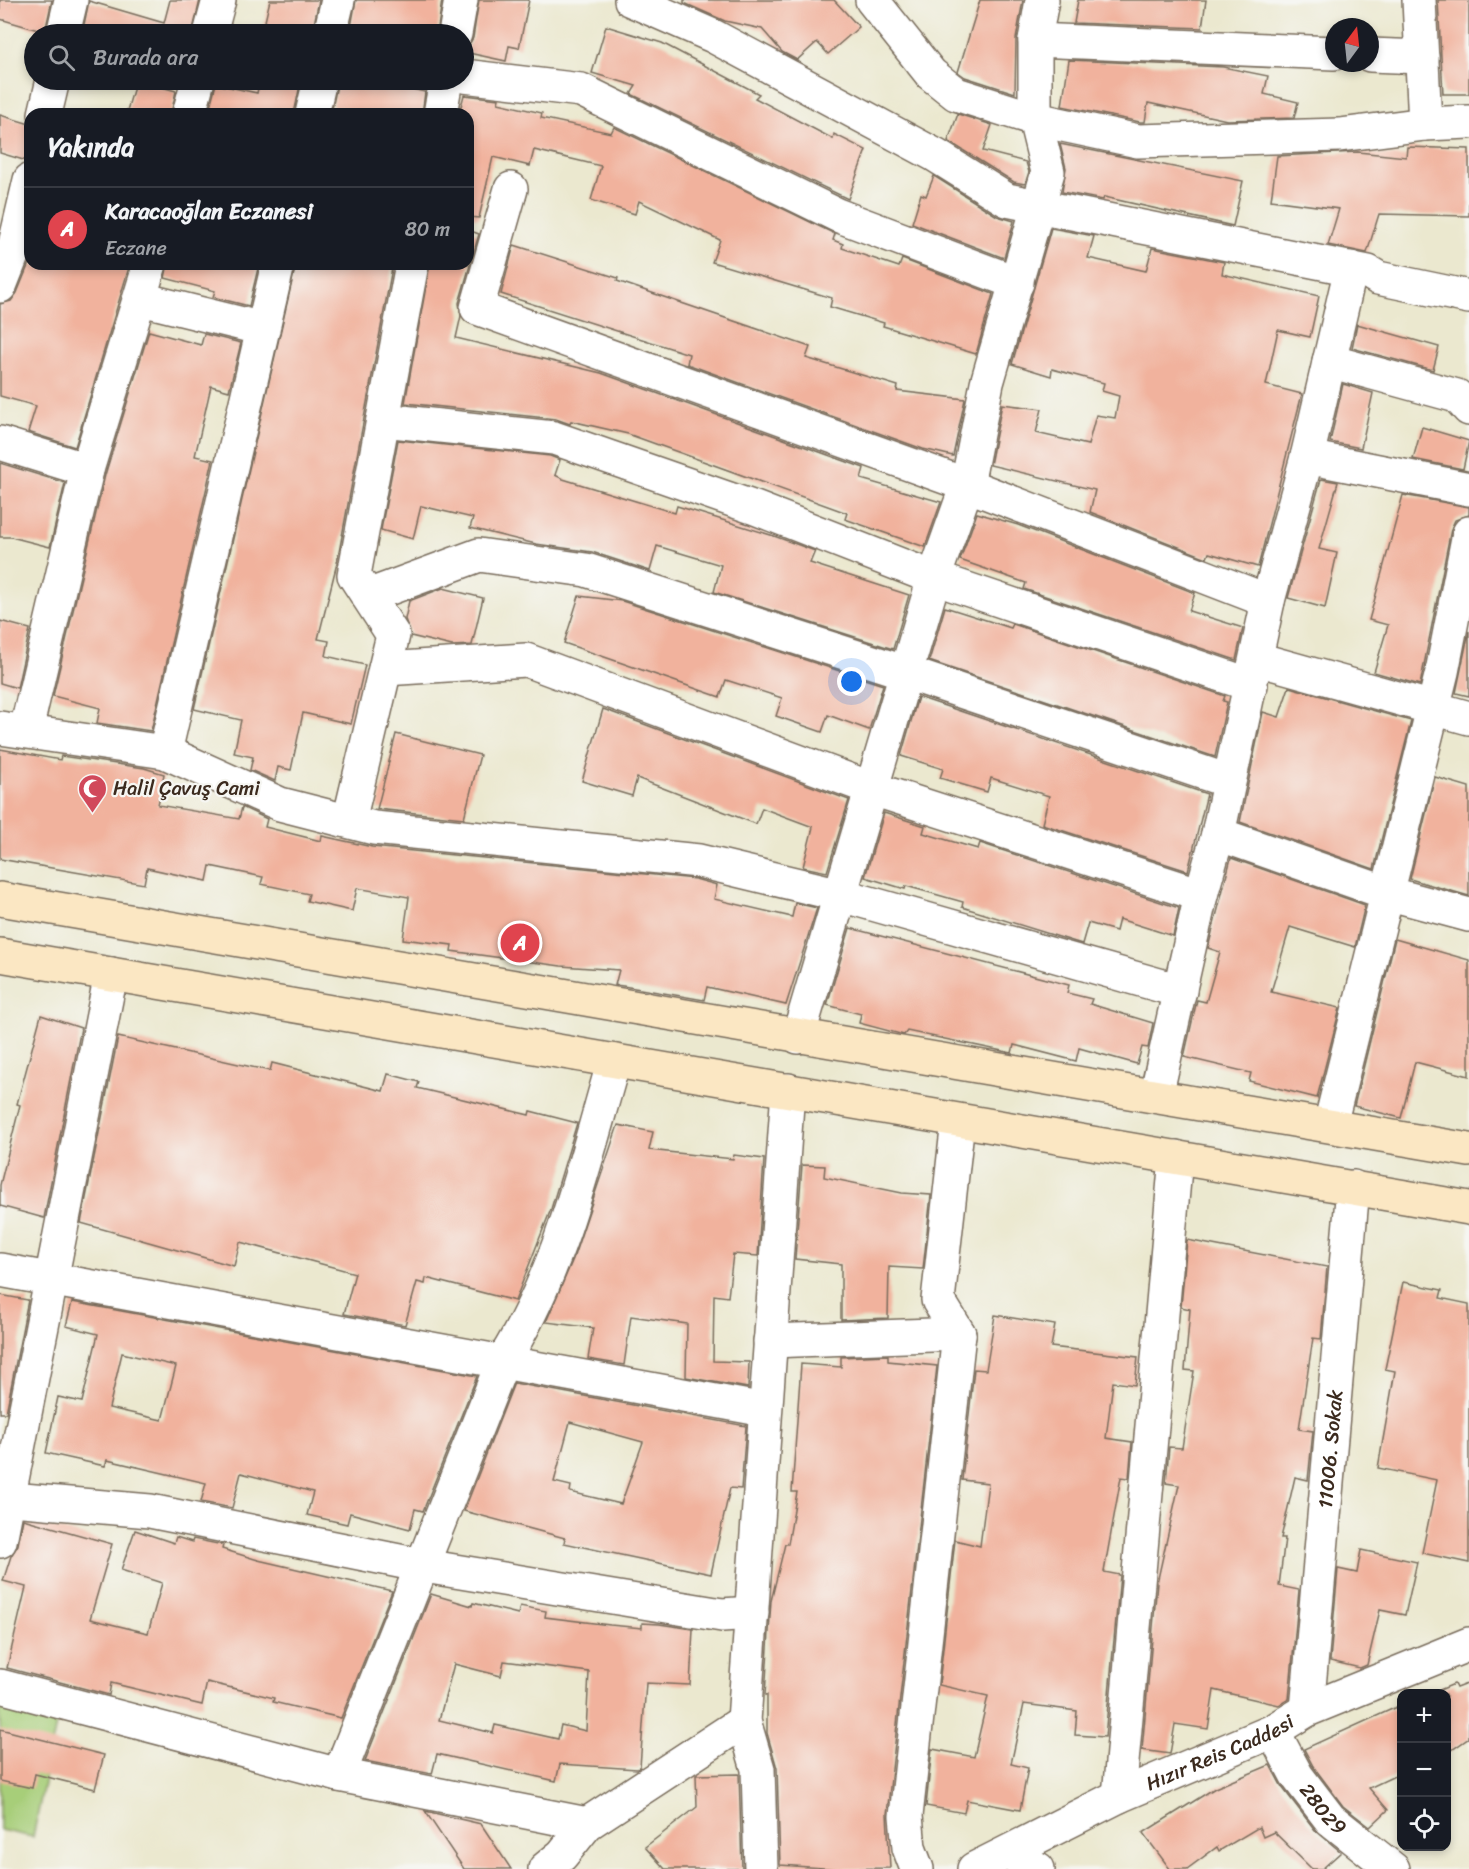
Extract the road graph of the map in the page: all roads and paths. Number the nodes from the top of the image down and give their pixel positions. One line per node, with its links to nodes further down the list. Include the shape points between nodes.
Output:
1 (71, 0): 9 (street)
2 (219, 0): 10 (street)
3 (338, 0): 11 (street)
4 (461, 0): 12 (street)
5 (631, 0): 31 (street, via 713,36 935,155 1007,200)
6 (872, 0): 26 (street, via 931,74 956,94)
7 (1042, 0): 13 (street)
8 (1419, 0): 16 (street)
9 (65, 24)
10 (213, 24)
11 (332, 24)
12 (457, 24)
13 (1035, 40): 14 (street); 26 (street)
14 (1325, 53)
15 (1379, 55): 16 (street)
16 (1422, 57): 28 (street)
17 (474, 77): 36 (street, via 581,90 837,215)
18 (51, 90): 22 (street)
19 (195, 90): 23 (street)
20 (318, 90): 24 (street)
21 (444, 90): 25 (street)
22 (46, 108)
23 (191, 108)
24 (313, 108)
25 (441, 108)
26 (1035, 119): 28 (street, via 1138,141 1340,135); 31 (street, via 1048,172)
27 (1469, 122): 28 (street)
28 (1425, 124)
29 (511, 189): 47 (street, via 477,308)
30 (24, 206): 37 (street, via 13,254)
31 (1040, 206): 32 (street); 36 (street)
32 (1351, 268): 38 (street, via 1378,278); 41 (street)
33 (148, 270): 39 (street)
34 (277, 270): 40 (street)
35 (411, 270): 43 (street)
36 (1017, 283): 47 (street, via 987,383)
37 (0, 286)
38 (1469, 297)
39 (141, 299): 40 (street); 46 (street)
40 (263, 330): 59 (street)
41 (1329, 361): 42 (street, via 1457,396); 45 (street)
42 (1469, 409)
43 (383, 420): 50 (street, via 554,438 755,508); 51 (street, via 354,575)
44 (0, 443): 46 (street)
45 (1307, 457): 48 (street); 52 (street)
46 (87, 470): 58 (street)
47 (967, 485): 50 (street); 52 (street)
48 (1469, 489)
49 (1469, 533): 56 (street)
50 (934, 578): 54 (street); 55 (street)
51 (368, 596): 53 (street, via 393,635); 55 (street, via 480,555 586,570)
52 (1268, 601): 54 (street)
53 (385, 669): 61 (street, via 526,660); 62 (street)
54 (1254, 672): 56 (street); 60 (street)
55 (907, 673): 60 (street); 61 (street)
56 (1432, 709): 57 (street); 64 (street)
57 (1469, 718)
58 (13, 729): 59 (street)
59 (165, 752): 62 (street, via 280,804)
60 (1228, 781): 63 (street)
61 (873, 789): 65 (street); 66 (street)
62 (349, 822): 65 (street, via 374,828 699,861)
63 (1218, 834): 64 (street); 66 (street)
64 (1387, 892): 68 (street); 77 (street)
65 (841, 895): 71 (street); 72 (street)
66 (1201, 896): 71 (street)
67 (0, 899): 72 (main road)
68 (1469, 915)
69 (0, 955): 70 (main road)
70 (111, 974): 73 (main road); 83 (street)
71 (1180, 991): 75 (street)
72 (798, 1037): 75 (main road)
73 (615, 1061): 74 (main road); 86 (street, via 560,1244 527,1323)
74 (788, 1090): 76 (main road); 85 (street)
75 (1156, 1096): 77 (main road)
76 (958, 1121): 79 (main road); 84 (street, via 938,1300)
77 (1330, 1125): 78 (main road)
78 (1469, 1150)
79 (1176, 1157): 80 (main road); 98 (street)
80 (1353, 1187): 81 (main road); 94 (street, 11006. Sokak)
81 (1469, 1208)
82 (0, 1270): 83 (street)
83 (52, 1278): 86 (street); 88 (street)
84 (958, 1334): 85 (street); 103 (street, via 906,1816)
85 (770, 1341): 87 (street)
86 (503, 1361): 87 (street); 90 (street)
87 (765, 1410): 91 (street)
88 (4, 1498): 89 (street); 90 (street, via 150,1511)
89 (0, 1541)
90 (423, 1566): 91 (street, via 722,1615); 97 (street)
91 (752, 1613): 95 (street)
92 (1469, 1644): 94 (street, Hızır Reis Caddesi)
93 (0, 1686): 97 (street)
94 (1307, 1710): 96 (street, Hızır Reis Caddesi)
95 (744, 1721): 99 (street); 102 (street, via 758,1769)
96 (1273, 1731): 98 (street, Hızır Reis Caddesi); 106 (street, 28029, via 1298,1776 1330,1819)
97 (339, 1775): 99 (street)
98 (1119, 1796): 100 (street, Hızır Reis Caddesi)
99 (587, 1824): 101 (street, via 562,1856)
100 (1007, 1853): 104 (street, Hızır Reis Caddesi); 105 (street)
101 (545, 1869)
102 (761, 1869)
103 (916, 1869)
104 (974, 1869)
105 (1038, 1869)
106 (1393, 1869)

